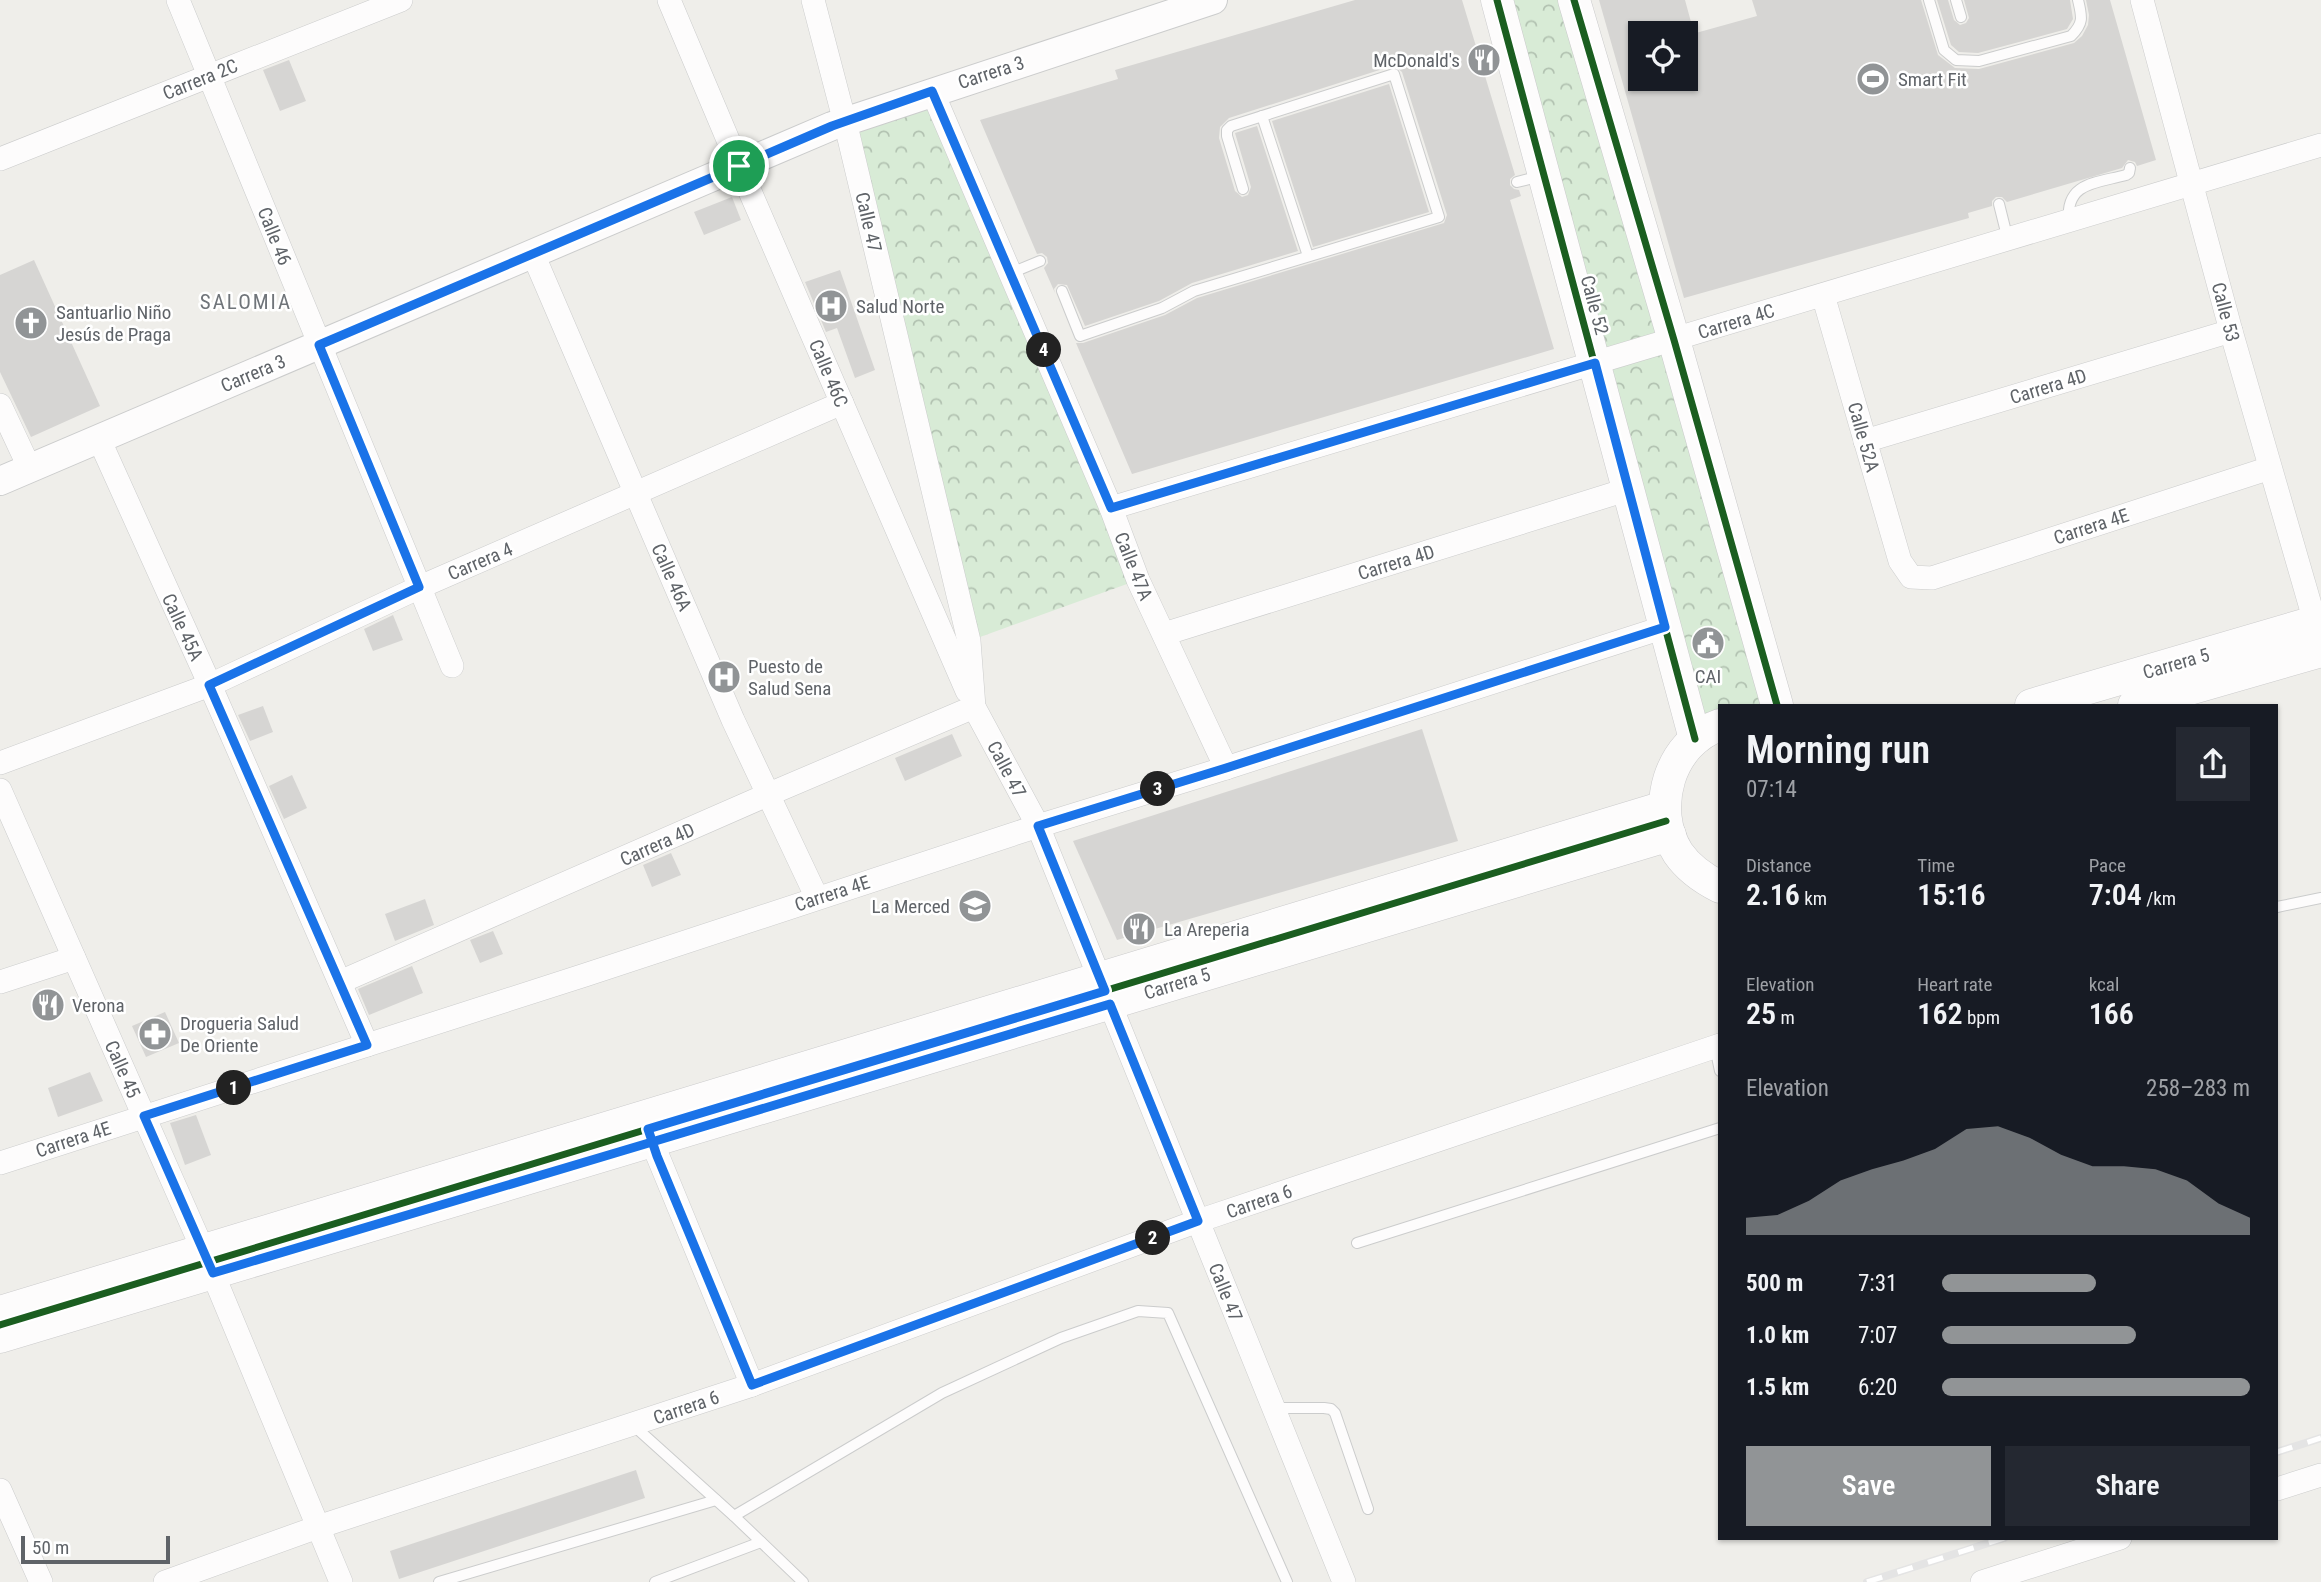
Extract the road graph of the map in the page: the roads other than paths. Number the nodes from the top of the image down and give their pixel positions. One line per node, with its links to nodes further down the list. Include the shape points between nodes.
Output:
1 (178, 0): 14 (street, Calle 46)
2 (401, 0): 14 (street, Carrera 2C)
3 (669, 0): 20 (street, Calle 46C)
4 (813, 0): 17 (street, Calle 47)
5 (1213, 0): 12 (street, Carrera 3)
6 (1497, 0): 36 (main road, Calle 52, via 1530,178)
7 (1574, 0): 34 (main road)
8 (1929, 0): 10 (lane, via 1944,50 1956,60 1979,61 2071,37 2080,27)
9 (1956, 0): 13 (lane)
10 (2078, 0)
11 (2142, 0): 22 (street, Calle 53)
12 (1182, 4): 15 (street, Carrera 3)
13 (1961, 18)
14 (211, 75): 19 (street, Carrera 2C); 35 (street, Calle 46)
15 (932, 91): 17 (street, Carrera 3); 30 (street, Calle 47A)
16 (1262, 116): 23 (lane, via 1227,130); 28 (lane); 28 (lane, via 1394,74 1439,217)
17 (845, 121): 20 (street, Carrera 3); 58 (street, Calle 47, via 970,640)
18 (2321, 145): 22 (street, Carrera 4C)
19 (0, 159)
20 (739, 166): 27 (street, Carrera 3); 37 (street, Calle 46C)
21 (2130, 168): 25 (lane, via 2126,175 2082,186 2072,196)
22 (2192, 184): 25 (street, Carrera 4C); 33 (street, Calle 53)
23 (1243, 189)
24 (1999, 204): 26 (lane)
25 (2069, 221): 26 (street, Carrera 4C)
26 (2008, 240): 32 (street, Carrera 4C)
27 (533, 254): 35 (street, Carrera 3); 45 (street, Calle 46A)
28 (1308, 256): 31 (lane, via 1194,291 1162,308 1080,336)
29 (1040, 261): 30 (lane)
30 (1011, 273): 46 (street, Calle 47A)
31 (1062, 291)
32 (1823, 295): 34 (street, Carrera 4C); 40 (street, Calle 52A)
33 (2231, 331): 40 (street, Carrera 4D); 41 (street, Calle 53)
34 (1674, 340): 36 (street, Carrera 4C); 55 (main road)
35 (319, 345): 39 (street, Carrera 3); 48 (street, Calle 46)
36 (1595, 363): 44 (main road, Calle 52); 46 (street, Carrera 4C)
37 (842, 403): 45 (street, Carrera 4); 58 (street, Calle 46C)
38 (0, 405): 42 (street)
39 (99, 439): 42 (street, Carrera 3); 53 (street, Calle 45A)
40 (1865, 441): 47 (street, Calle 52A, via 1900,561)
41 (2270, 468): 47 (street, Carrera 4E, via 1932,578); 50 (street, Calle 53)
42 (30, 469): 43 (street, Carrera 3)
43 (0, 481)
44 (1629, 489): 49 (main road, Calle 52); 51 (street, Carrera 4D)
45 (635, 494): 48 (street, Carrera 4); 63 (street, Calle 46A)
46 (1111, 508): 51 (street, Calle 47A)
47 (1911, 576)
48 (419, 587): 52 (street, Calle 46); 53 (street, Carrera 4)
49 (1665, 627): 59 (main road, Calle 52); 61 (street, Carrera 4E)
50 (2319, 631): 54 (main road, Carrera 5)
51 (1164, 634): 61 (street, Calle 47A)
52 (452, 666)
53 (209, 685): 60 (street, Carrera 4); 72 (street, Calle 45A)
54 (2166, 689): 56 (main road, Carrera 5); 57 (main road, Carrera 5)
55 (1777, 704)
56 (2039, 704)
57 (2136, 704)
58 (974, 707): 63 (street, Carrera 4D); 65 (street, Calle 47)
59 (1708, 732): 64 (main road, via 1682,753 1672,770)
60 (0, 763)
61 (1226, 768): 65 (street, Carrera 4E)
62 (0, 790): 70 (street, Calle 45)
63 (767, 795): 67 (street, Calle 46A); 72 (street, Carrera 4D)
64 (1667, 821): 66 (main road, via 1678,852 1705,880); 73 (main road, Carrera 5)
65 (1038, 826): 67 (street, Carrera 4E); 73 (street, Calle 47)
66 (1718, 886)
67 (817, 898): 74 (street, Carrera 4E)
68 (2321, 898): 69 (lane)
69 (2278, 908)
70 (74, 958): 71 (street); 76 (street, Calle 45)
71 (0, 982)
72 (340, 982): 74 (street, Calle 45A)
73 (1105, 991): 78 (main road, Carrera 5); 80 (street, Calle 47); 82 (main road, Carrera 5)
74 (367, 1045): 76 (street, Carrera 4E)
75 (1718, 1046): 80 (street, Carrera 6)
76 (144, 1116): 79 (street, Carrera 4E); 82 (street, Calle 45)
77 (1718, 1129): 81 (lane)
78 (652, 1142): 82 (main road, Carrera 5); 85 (street)
79 (0, 1163)
80 (1198, 1221): 85 (street, Carrera 6); 86 (street, Calle 47)
81 (1357, 1243)
82 (208, 1262): 83 (main road, Carrera 5); 84 (main road, Carrera 5); 94 (street, Calle 45)
83 (0, 1312)
84 (0, 1337)
85 (752, 1385): 87 (street, Carrera 6)
86 (1274, 1408): 92 (lane, via 1324,1408 1335,1413); 104 (street, Calle 47)
87 (633, 1425): 91 (lane); 94 (street, Carrera 6)
88 (2321, 1475): 89 (street)
89 (2278, 1489)
90 (0, 1490): 97 (street)
91 (716, 1500): 93 (lane); 100 (lane)
92 (1368, 1509)
93 (734, 1516): 96 (lane); 103 (lane, via 942,1394 1061,1338 1138,1311 1168,1313)
94 (318, 1527): 98 (street, Carrera 6); 99 (street, Calle 45)
95 (2114, 1540): 105 (street)
96 (761, 1542): 101 (lane); 102 (lane)
97 (41, 1582)
98 (165, 1582)
99 (341, 1582)
100 (439, 1582)
101 (655, 1582)
102 (803, 1582)
103 (1287, 1582)
104 (1344, 1582)
105 (1982, 1582)

